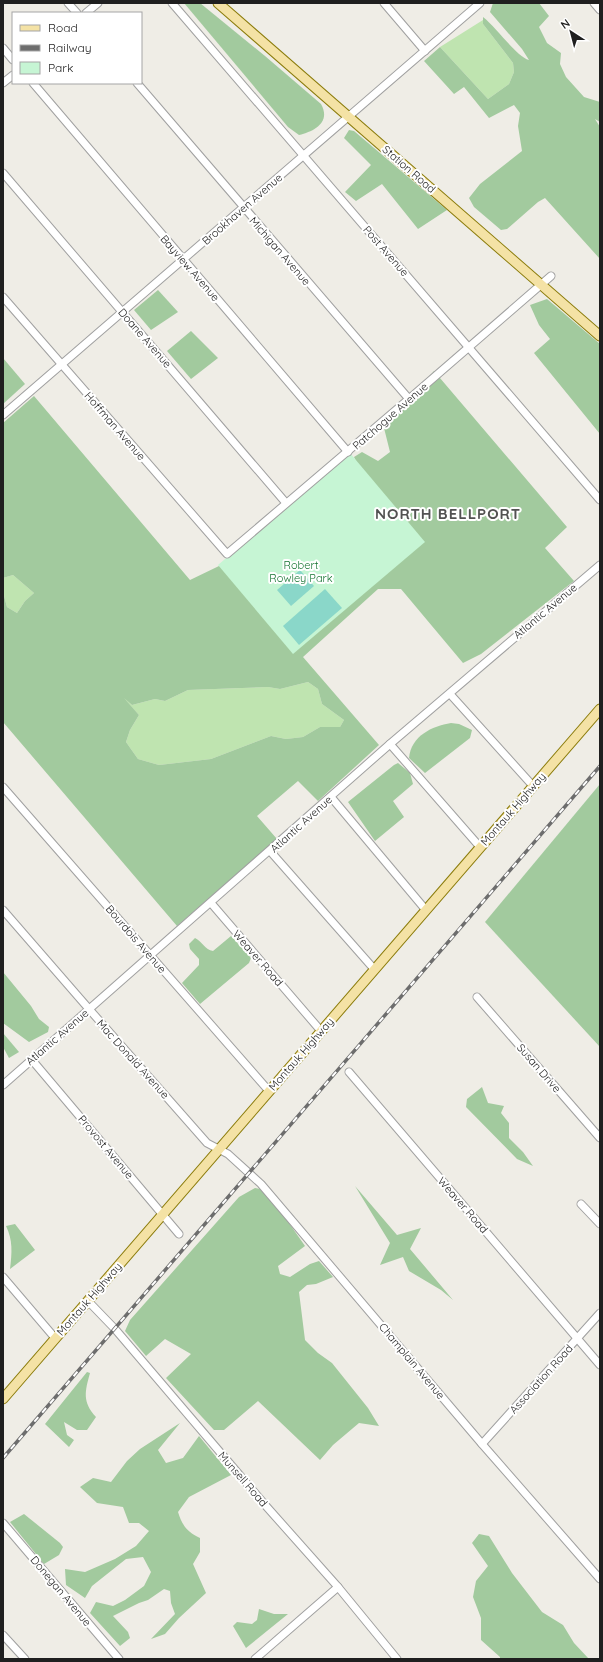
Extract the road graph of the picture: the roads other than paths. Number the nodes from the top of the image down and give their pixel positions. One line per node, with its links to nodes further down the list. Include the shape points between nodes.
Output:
1 (68, 3): 9 (street)
2 (98, 3): 10 (street)
3 (172, 3): 19 (street, Post Avenue)
4 (218, 3): 18 (main road, Station Road)
5 (384, 3): 12 (street)
6 (480, 3): 12 (street, Brookhaven Avenue)
7 (594, 3): 8 (street)
8 (600, 10)
9 (76, 12)
10 (87, 12)
11 (3, 48): 13 (street)
12 (425, 51): 18 (street, Brookhaven Avenue)
13 (12, 59)
14 (12, 76): 15 (street)
15 (3, 83)
16 (34, 84): 22 (street, Bayview Avenue)
17 (138, 84): 21 (street, Michigan Avenue)
18 (349, 116): 19 (street, Brookhaven Avenue); 24 (main road, Station Road)
19 (303, 156): 21 (street, Brookhaven Avenue); 28 (street, Post Avenue)
20 (3, 173): 26 (street, Doane Avenue)
21 (243, 208): 22 (street, Brookhaven Avenue); 30 (street, Michigan Avenue)
22 (183, 259): 26 (street, Brookhaven Avenue); 32 (street, Bayview Avenue)
23 (550, 276): 24 (street, Patchogue Avenue)
24 (540, 284): 27 (main road, Station Road); 28 (street, Patchogue Avenue)
25 (3, 297): 29 (street, Hoffman Avenue)
26 (123, 311): 29 (street, Brookhaven Avenue); 34 (street, Doane Avenue)
27 (600, 336)
28 (469, 346): 30 (street, Patchogue Avenue); 33 (street, Post Avenue)
29 (61, 365): 31 (street, Brookhaven Avenue); 35 (street, Hoffman Avenue)
30 (409, 399): 32 (street, Patchogue Avenue)
31 (3, 415)
32 (348, 452): 34 (street, Patchogue Avenue)
33 (600, 500)
34 (286, 503): 35 (street, Patchogue Avenue)
35 (227, 554)
36 (600, 565): 37 (street, Atlantic Avenue)
37 (450, 694): 39 (street, Atlantic Avenue); 40 (street)
38 (600, 709): 40 (main road, Montauk Highway)
39 (390, 744): 42 (street, Atlantic Avenue); 43 (street)
40 (533, 786): 43 (main road, Montauk Highway)
41 (3, 787): 48 (street, Bourdois Avenue)
42 (331, 797): 44 (street, Atlantic Avenue); 46 (street)
43 (480, 846): 46 (main road, Montauk Highway)
44 (270, 851): 45 (street, Atlantic Avenue); 49 (street)
45 (211, 903): 48 (street, Atlantic Avenue); 52 (street, Weaver Road)
46 (425, 909): 49 (main road, Montauk Highway)
47 (3, 910): 51 (street, Mac Donald Avenue)
48 (150, 955): 51 (street, Atlantic Avenue); 56 (street, Bourdois Avenue)
49 (374, 969): 52 (main road, Montauk Highway)
50 (478, 997): 57 (street, Susan Drive)
51 (89, 1009): 53 (street, Atlantic Avenue); 58 (street, Mac Donald Avenue, via 207,1143)
52 (321, 1031): 56 (main road, Montauk Highway)
53 (32, 1060): 55 (street, Atlantic Avenue); 60 (street, Provost Avenue)
54 (349, 1072): 67 (street, Weaver Road)
55 (3, 1085)
56 (269, 1091): 58 (main road, Montauk Highway)
57 (600, 1138)
58 (219, 1149): 60 (main road, Montauk Highway); 70 (street, Champlain Avenue, via 261,1184)
59 (581, 1204): 61 (street)
60 (163, 1214): 62 (street, Provost Avenue); 64 (main road, Montauk Highway)
61 (600, 1224)
62 (179, 1234)
63 (3, 1277): 66 (street)
64 (88, 1301): 66 (main road, Montauk Highway); 73 (street, Munsell Road)
65 (600, 1313): 67 (street, Association Road)
66 (55, 1338): 69 (main road, Montauk Highway)
67 (577, 1339): 68 (street, Weaver Road); 70 (street, Association Road)
68 (600, 1365)
69 (3, 1398)
70 (482, 1444): 72 (street, Champlain Avenue)
71 (3, 1523): 75 (street, Donegan Avenue)
72 (600, 1579)
73 (338, 1587): 77 (street); 78 (street, Munsell Road)
74 (3, 1635): 76 (street)
75 (115, 1657)
76 (25, 1659)
77 (255, 1659)
78 (396, 1659)

